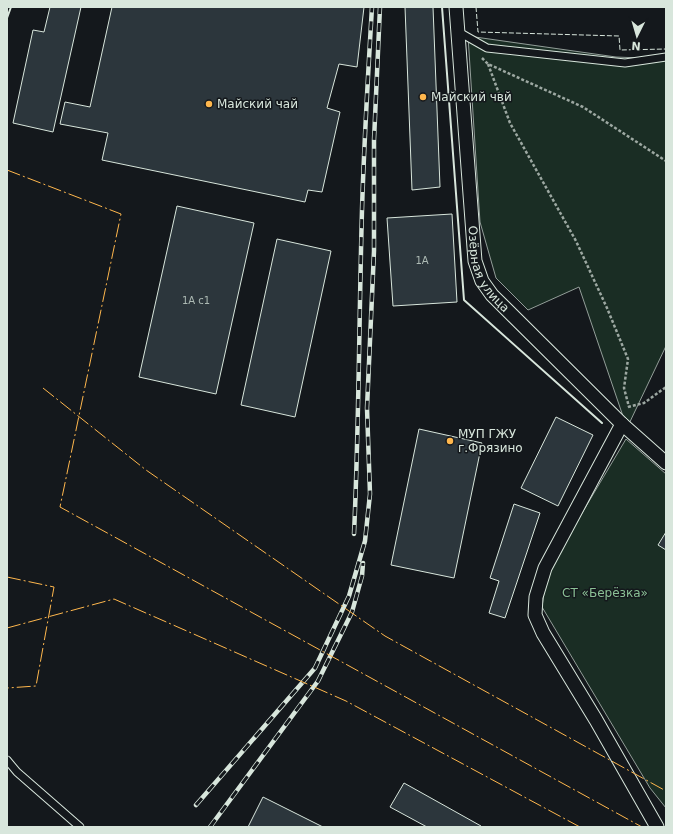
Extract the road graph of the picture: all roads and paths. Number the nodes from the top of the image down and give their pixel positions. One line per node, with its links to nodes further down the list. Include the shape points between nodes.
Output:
1 (456, 7): 2 (street, Озёрная улица)
2 (457, 31): 4 (lane, via 487,48 625,63); 9 (street, Озёрная улица, via 475,261 482,281)
3 (478, 53): 5 (path)
4 (666, 57)
5 (488, 64): 6 (path, via 583,107); 8 (path, via 510,123 576,241 628,359 624,388)
6 (666, 161)
7 (666, 387): 8 (path, via 644,402)
8 (628, 407): 9 (path)
9 (622, 424): 10 (street, Озёрная улица); 13 (street, via 545,568 536,597 535,616)
10 (666, 463)
11 (7, 760): 12 (lane, via 17,772)
12 (80, 827)
13 (657, 827)

